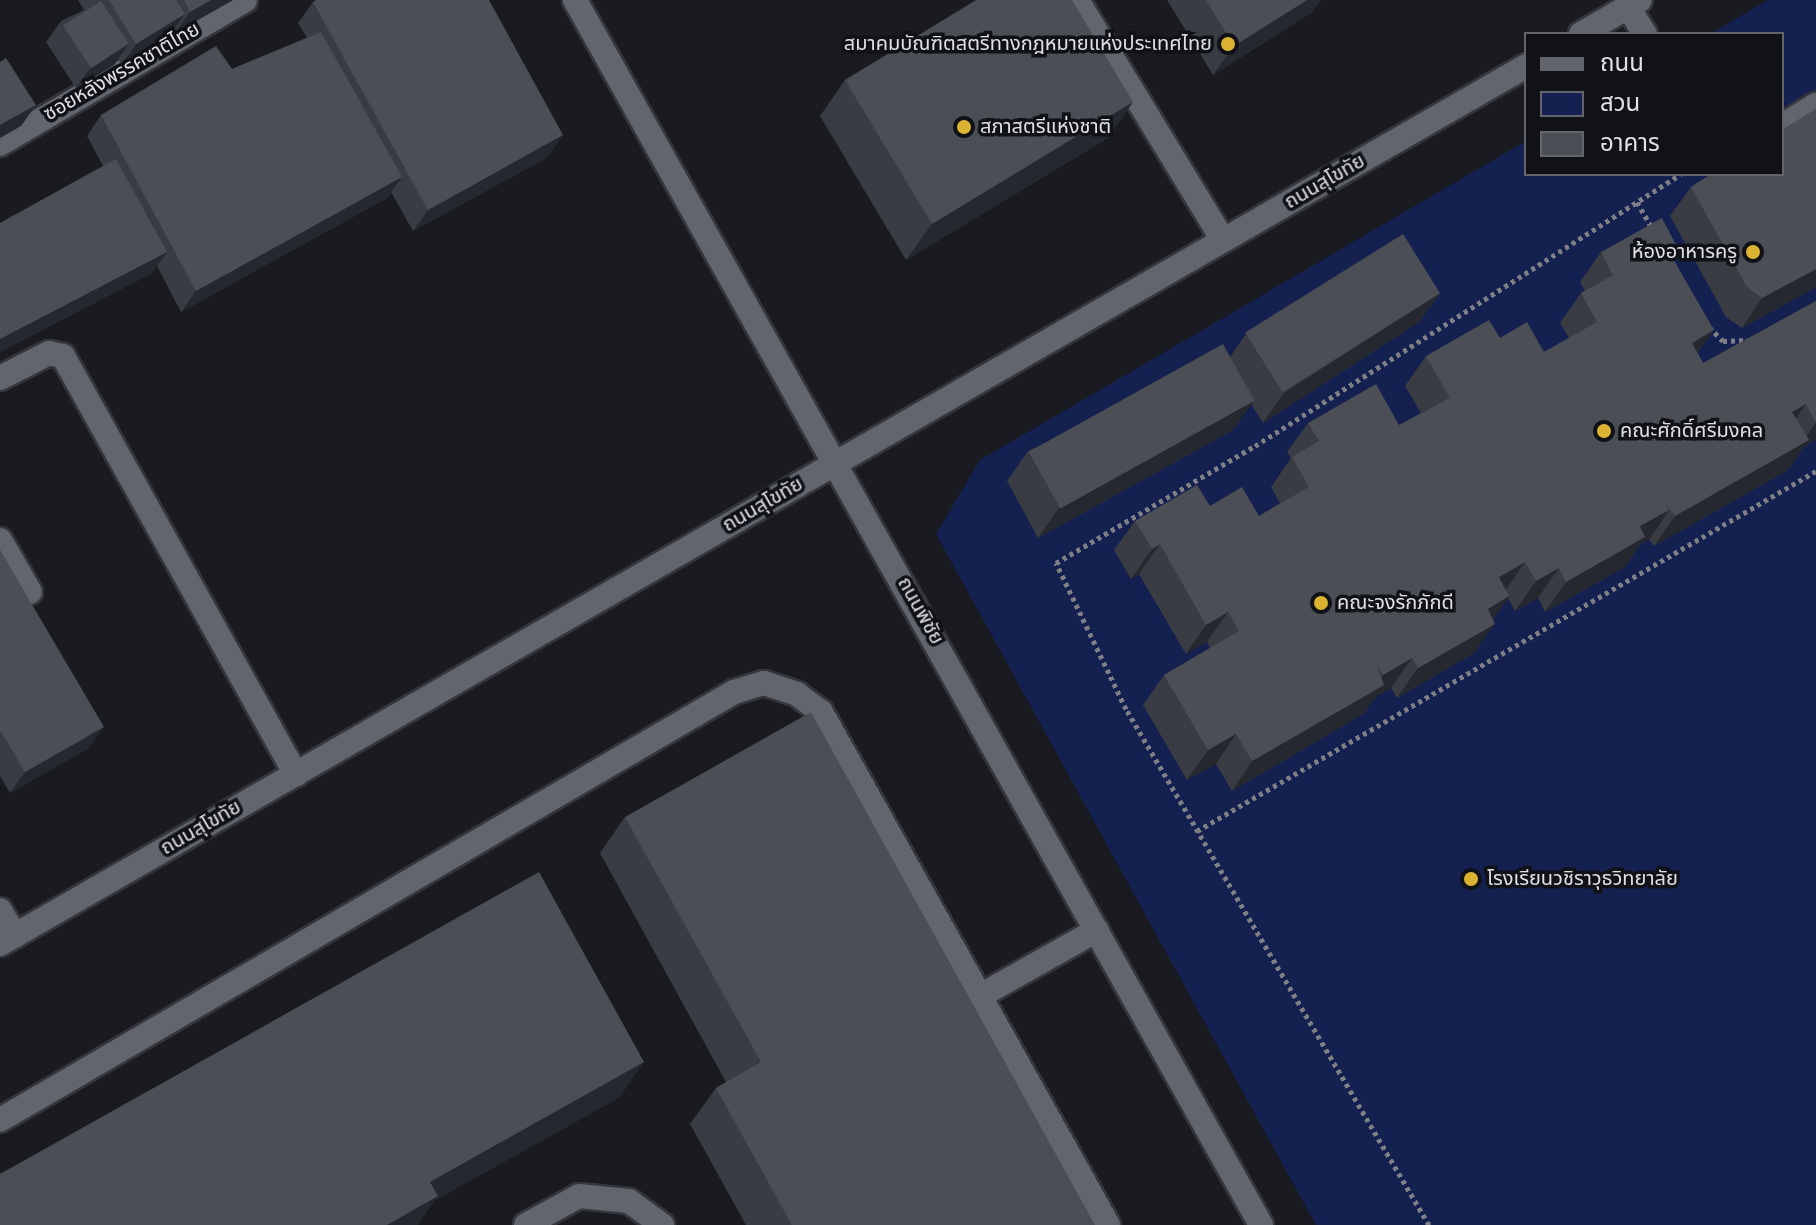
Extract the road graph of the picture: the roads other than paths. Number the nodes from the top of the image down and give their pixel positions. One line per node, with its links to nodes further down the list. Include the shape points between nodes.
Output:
1 (245, 0): 10 (street, ซอยหลังพรรคชาติไทย)
2 (575, 0): 13 (street, ถนนพิชัย)
3 (1077, 0): 11 (street)
4 (1634, 3): 5 (street); 6 (street)
5 (1584, 32)
6 (1644, 32)
7 (1524, 67): 11 (street, ถนนสุโขทัย)
8 (1816, 105): 9 (street)
9 (1784, 125)
10 (0, 144)
11 (1223, 240): 13 (street, ถนนสุโขทัย)
12 (0, 378): 16 (street, via 49,353 63,356)
13 (837, 462): 16 (street, ถนนสุโขทัย); 18 (street, ถนนพิชัย)
14 (0, 540): 15 (street)
15 (30, 592)
16 (296, 774): 19 (street, ถนนสุโขทัย)
17 (0, 910): 19 (street)
18 (1097, 930): 20 (street); 25 (street, ถนนพิชัย)
19 (8, 940)
20 (980, 996): 21 (street, via 821,712 797,694 764,683 734,692); 24 (street)
21 (0, 1120)
22 (526, 1225): 23 (street, via 579,1196 629,1201)
23 (662, 1225)
24 (1108, 1225)
25 (1261, 1225)

